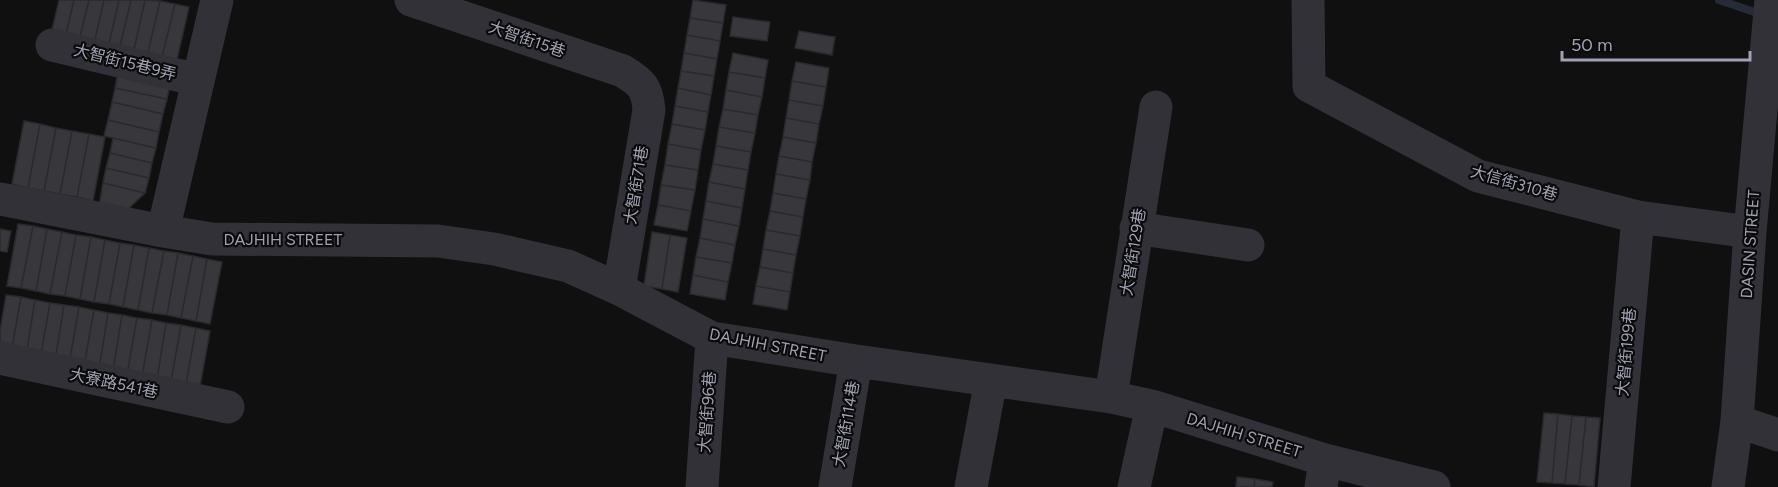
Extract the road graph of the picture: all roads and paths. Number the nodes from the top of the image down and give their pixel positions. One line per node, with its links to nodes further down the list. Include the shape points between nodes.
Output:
1 (217, 0): 6 (street)
2 (411, 0): 7 (street, 大智街15巷, via 623,71)
3 (1308, 0): 10 (street, 大信街310巷, via 1310,86 1478,176)
4 (1770, 11): 13 (street, DASIN STREET)
5 (52, 45): 6 (street, 大智街15巷9弄)
6 (198, 80): 12 (street)
7 (640, 82): 15 (street, 大智街71巷, via 648,97 649,110)
8 (1156, 107): 11 (street, 大智街129巷)
9 (0, 199): 12 (street, DAJHIH STREET)
10 (1638, 217): 13 (street, 大信街310巷); 31 (street, 大智街199巷)
11 (1136, 228): 14 (street); 20 (street, 大智街129巷)
12 (163, 231): 15 (street, DAJHIH STREET, via 212,239 438,241 568,266)
13 (1750, 232): 23 (street, DASIN STREET)
14 (1248, 245)
15 (619, 289): 16 (street, DAJHIH STREET)
16 (712, 338): 18 (street, DAJHIH STREET); 26 (street, 大智街96巷)
17 (0, 358): 22 (street, 大寮路541巷)
18 (856, 361): 19 (street, DAJHIH STREET); 27 (street, 大智街114巷)
19 (991, 380): 20 (street, DAJHIH STREET); 28 (street)
20 (1111, 397): 21 (street, DAJHIH STREET)
21 (1152, 406): 25 (street, DAJHIH STREET); 29 (street)
22 (228, 407)
23 (1737, 422): 24 (street); 32 (street, DASIN STREET)
24 (1778, 435)
25 (1323, 474): 30 (street, DAJHIH STREET)
26 (702, 487)
27 (835, 487)
28 (971, 487)
29 (1134, 487)
30 (1434, 487)
31 (1614, 487)
32 (1728, 487)

